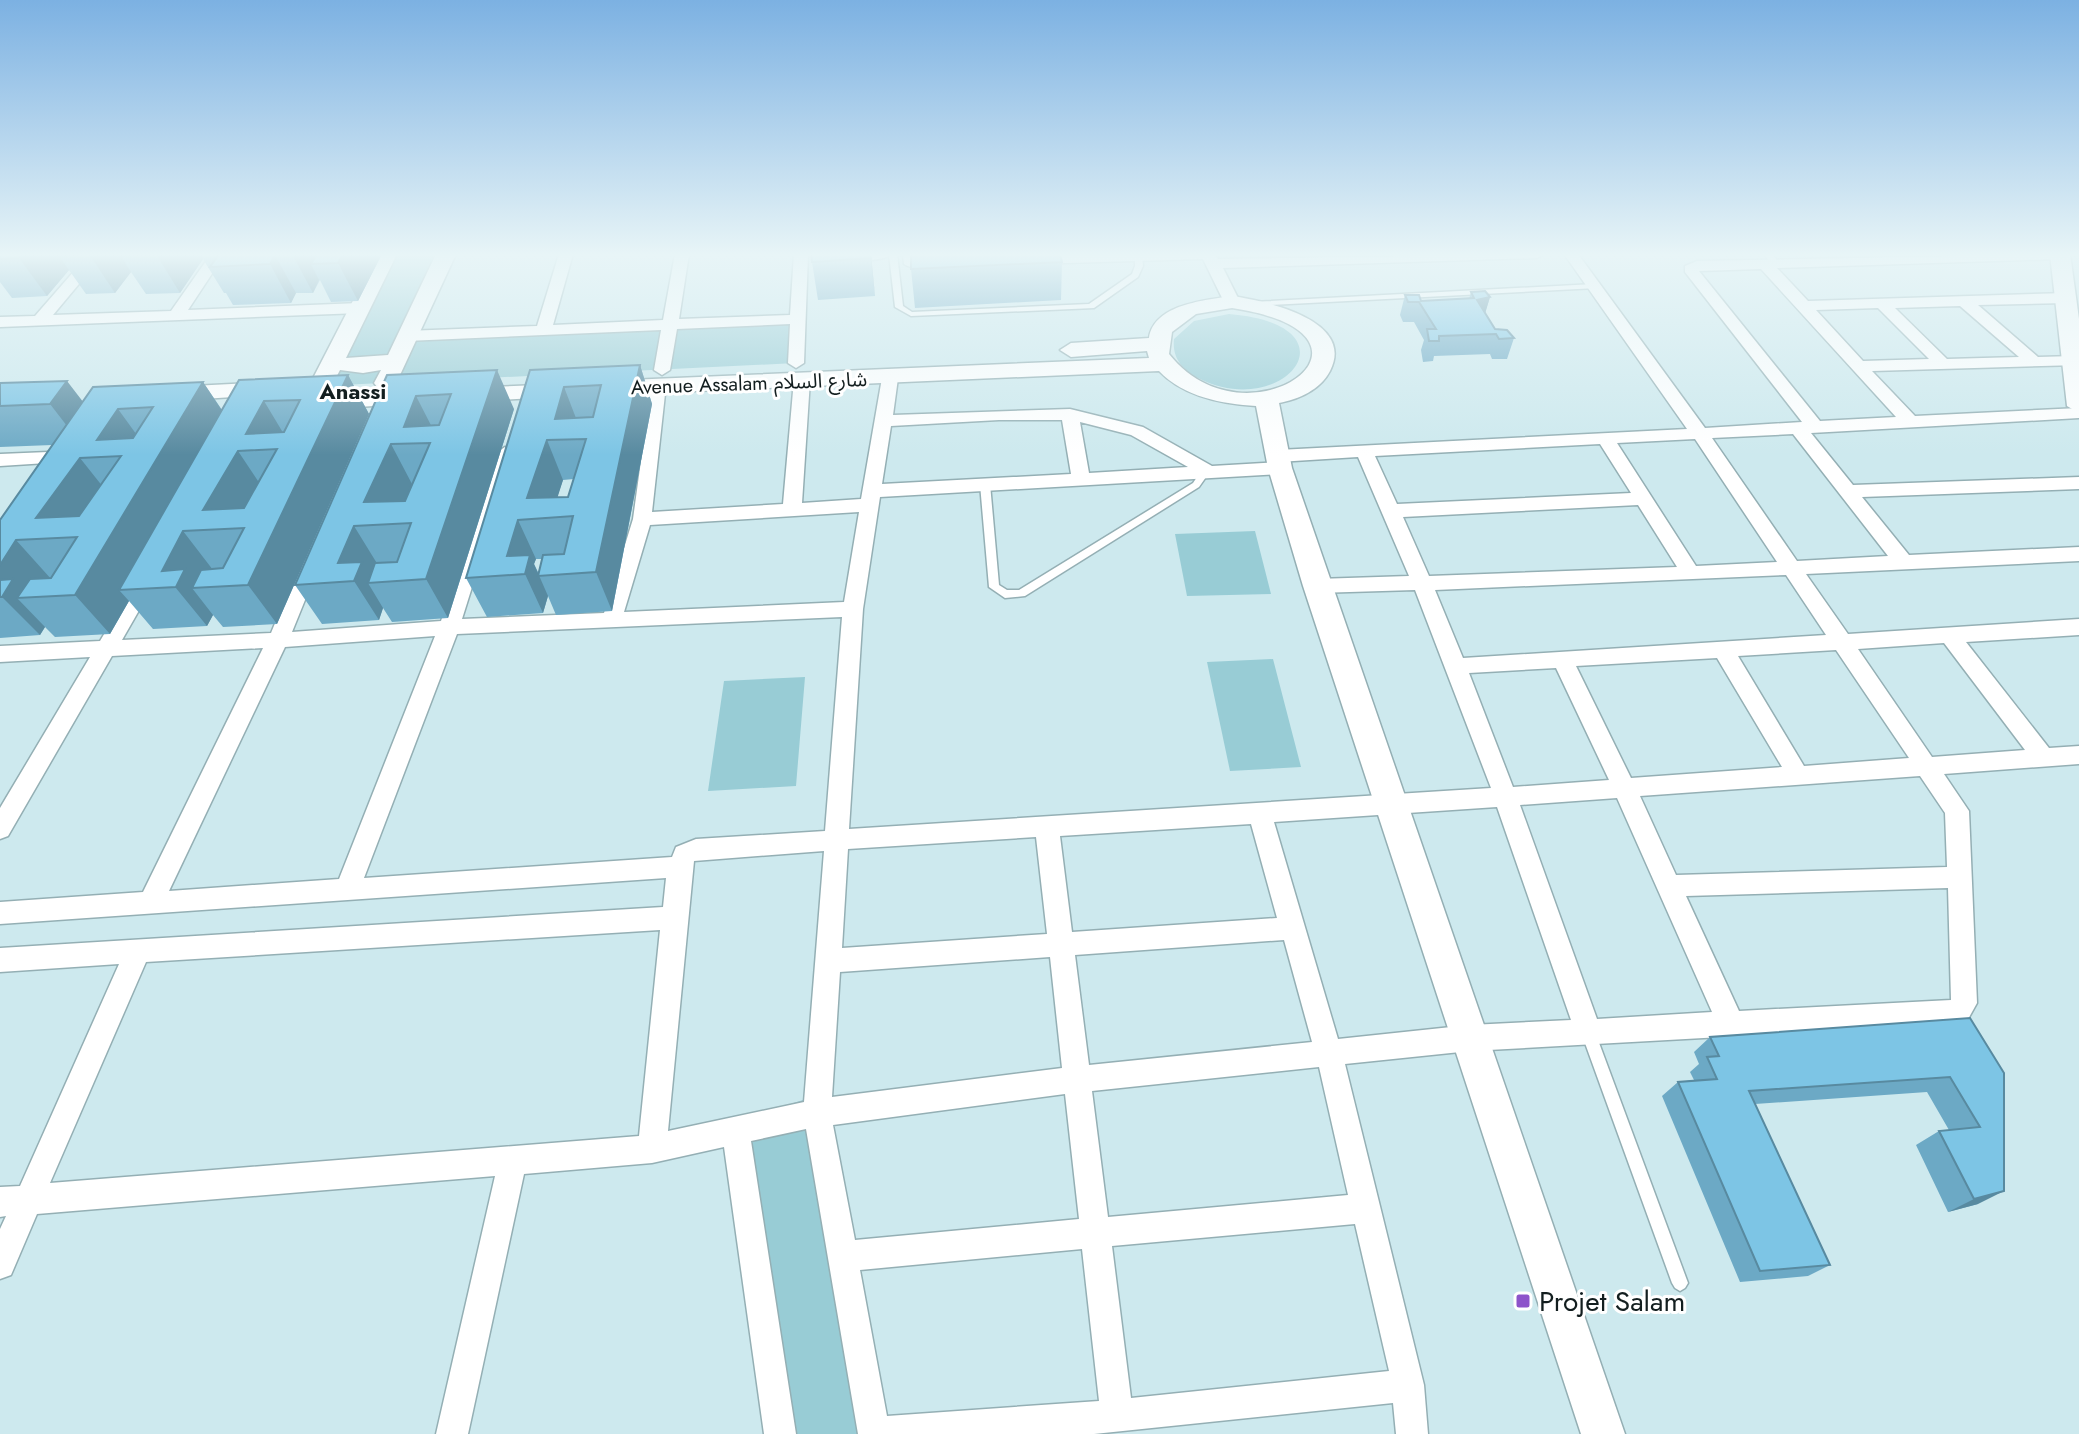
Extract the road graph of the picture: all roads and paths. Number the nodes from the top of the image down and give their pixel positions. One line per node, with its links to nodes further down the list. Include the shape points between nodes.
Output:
1 (22, 321): 16 (street)
2 (354, 321): 25 (street)
3 (413, 321): 19 (street)
4 (546, 321): 18 (street)
5 (672, 321): 17 (street)
6 (763, 321): 17 (street)
7 (798, 321): 27 (street)
8 (1169, 321): 20 (street, via 1161,330)
9 (1298, 321): 32 (street, via 1320,340 1324,359 1316,376 1296,390)
10 (1619, 321): 41 (street)
11 (1727, 321): 40 (street)
12 (1817, 321): 26 (street)
13 (1899, 321): 24 (street)
14 (1987, 321): 22 (street)
15 (2069, 321): 23 (street)
16 (0, 322)
17 (671, 326): 18 (street); 28 (street)
18 (543, 331): 19 (street)
19 (406, 336): 21 (street)
20 (1160, 354): 27 (street, Avenue Assalam شارع السلام); 29 (street, Avenue Assalam شارع السلام); 32 (street, via 1179,380 1205,392)
21 (396, 360): 25 (street, via 363,366); 30 (street)
22 (2032, 360): 23 (street); 24 (street)
23 (2074, 361): 34 (street)
24 (1941, 362): 26 (street)
25 (333, 363): 31 (street)
26 (1858, 366): 38 (street)
27 (799, 372): 28 (street, Avenue Assalam شارع السلام); 29 (street, Avenue Assalam شارع السلام); 55 (street)
28 (660, 378): 30 (street, Avenue Assalam شارع السلام, via 439,380); 30 (street, Avenue Assalam شارع السلام, via 522,400); 57 (street)
29 (890, 378): 37 (street)
30 (383, 391): 31 (street, Avenue Assalam شارع السلام); 39 (street)
31 (301, 393): 33 (street, Avenue Assalam شارع السلام)
32 (1266, 398): 46 (street)
33 (151, 402)
34 (2079, 406)
35 (2079, 413): 38 (street)
36 (1070, 414): 37 (street); 47 (street, via 1141,432); 48 (street)
37 (883, 421): 53 (street)
38 (1911, 423): 40 (street)
39 (367, 428)
40 (1808, 429): 41 (street); 52 (street)
41 (1701, 435): 43 (street); 62 (street)
42 (510, 436): 68 (street)
43 (1606, 440): 44 (street); 54 (street)
44 (1364, 451): 46 (street); 56 (street)
45 (0, 460): 49 (street, via 81,451)
46 (1279, 462): 47 (street); 65 (street)
47 (1206, 470): 48 (street); 51 (lane, via 1196,485 1021,593 1005,594 994,587)
48 (1081, 478): 51 (street)
49 (62, 479)
50 (2079, 483): 52 (street)
51 (985, 484): 53 (street)
52 (1848, 491): 61 (street)
53 (871, 498): 55 (street); 66 (street)
54 (1644, 499): 56 (street); 63 (street)
55 (792, 509): 57 (street)
56 (1391, 511): 64 (street)
57 (642, 519): 67 (street)
58 (319, 541): 71 (street)
59 (2079, 554): 61 (street)
60 (161, 555): 74 (street)
61 (1903, 562): 62 (street)
62 (1790, 566): 63 (street); 72 (street)
63 (1690, 572): 64 (street)
64 (1424, 583): 65 (street); 77 (street)
65 (1317, 586): 84 (street)
66 (853, 609): 67 (street); 88 (street)
67 (612, 619): 68 (street)
68 (449, 627): 71 (street); 92 (street)
69 (2079, 627): 70 (street)
70 (1948, 634): 72 (street); 79 (street)
71 (278, 640): 74 (street); 93 (street)
72 (1842, 641): 73 (street); 80 (street)
73 (1723, 649): 76 (street); 81 (street)
74 (107, 650): 75 (street); 87 (street)
75 (0, 654)
76 (1562, 659): 77 (street); 82 (street)
77 (1459, 666): 83 (street)
78 (2079, 755): 79 (street)
79 (2043, 757): 80 (street)
80 (1926, 765): 81 (street); 90 (street, via 1957,811)
81 (1798, 775): 82 (street)
82 (1625, 789): 83 (street); 91 (street)
83 (1508, 797): 84 (street); 102 (street)
84 (1392, 805): 85 (street); 103 (street)
85 (1260, 814): 86 (street); 96 (street)
86 (1047, 827): 88 (street); 97 (street)
87 (0, 829)
88 (836, 842): 89 (street, via 696,849 685,854); 100 (street)
89 (679, 867): 92 (street); 95 (street)
90 (1960, 877): 91 (street); 101 (street, via 1964,1003 1958,1012)
91 (1668, 886): 101 (street)
92 (348, 888): 93 (street)
93 (151, 902): 94 (street)
94 (0, 913)
95 (672, 918): 98 (street); 108 (street)
96 (1293, 928): 97 (street); 104 (street)
97 (1062, 943): 100 (street); 105 (street)
98 (138, 951): 99 (street); 110 (street)
99 (0, 960)
100 (828, 961): 106 (street)
101 (1731, 1024): 102 (street)
102 (1588, 1032): 103 (street); 116 (lane)
103 (1470, 1038): 104 (street); 124 (street)
104 (1329, 1053): 105 (street); 112 (street)
105 (1080, 1079): 106 (street); 113 (street)
106 (817, 1113): 107 (street); 114 (street)
107 (736, 1133): 108 (street); 121 (street)
108 (652, 1149): 109 (street)
109 (513, 1160): 110 (street); 120 (street)
110 (30, 1199): 111 (street); 115 (street)
111 (0, 1202)
112 (1366, 1208): 113 (street); 117 (street)
113 (1097, 1232): 114 (street); 118 (street)
114 (843, 1256): 122 (street)
115 (0, 1264)
116 (1680, 1283)
117 (1408, 1385): 118 (street); 123 (street)
118 (1117, 1416): 119 (street)
119 (1075, 1427): 122 (street)
120 (452, 1434)
121 (780, 1434)
122 (874, 1434)
123 (1412, 1434)
124 (1603, 1434)

